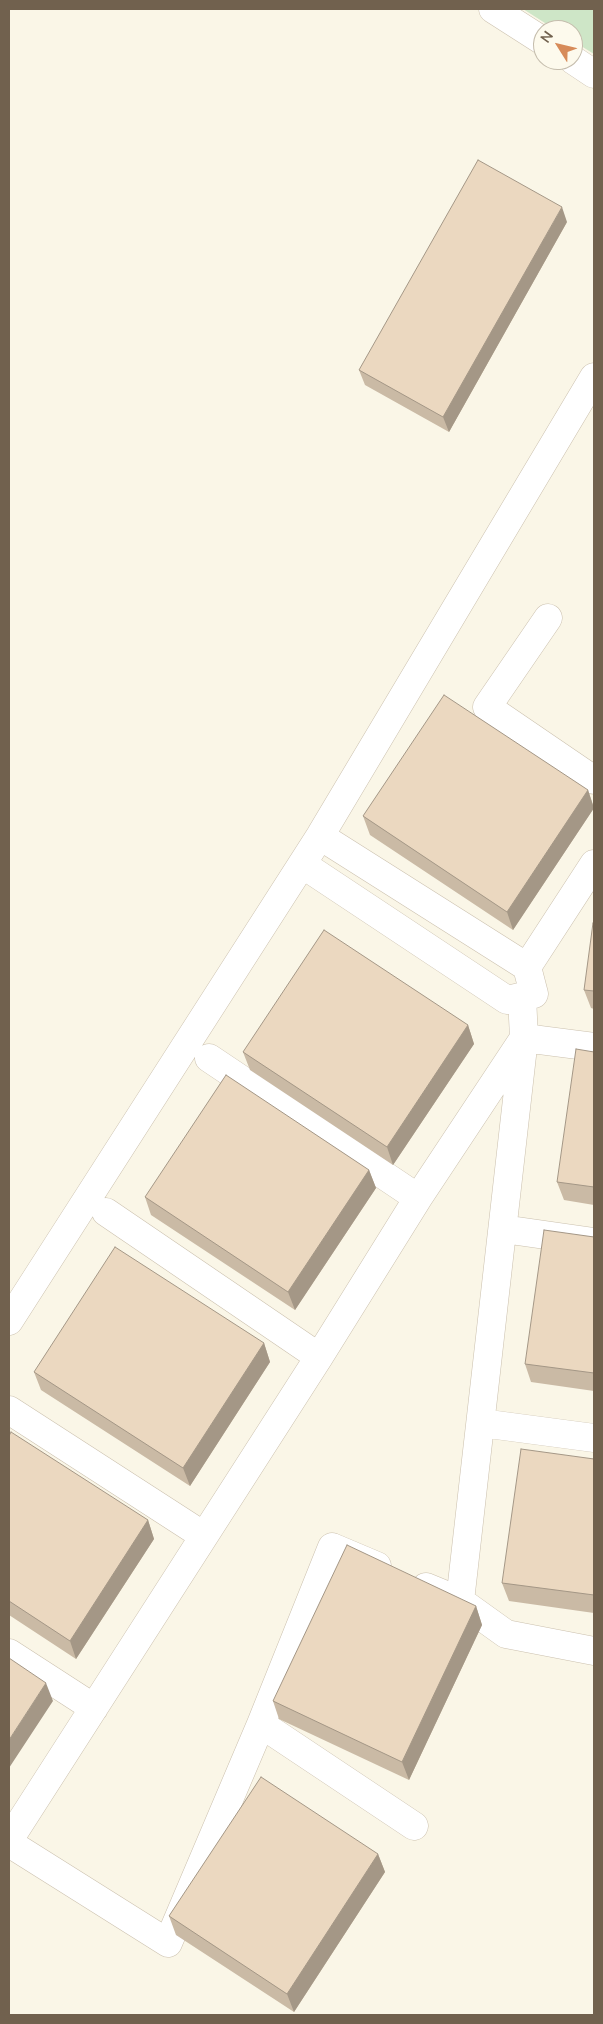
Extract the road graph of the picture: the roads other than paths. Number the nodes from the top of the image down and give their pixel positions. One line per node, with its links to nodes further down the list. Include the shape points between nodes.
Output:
1 (493, 9): 2 (street)
2 (533, 35)
3 (583, 67): 4 (street)
4 (594, 74)
5 (594, 378): 8 (street)
6 (548, 618): 7 (street, via 486,707)
7 (594, 780)
8 (320, 836): 9 (street); 11 (street)
9 (302, 864): 12 (street, via 507,1000); 20 (street)
10 (594, 864): 11 (street)
11 (528, 967): 12 (street, via 534,994)
12 (522, 997): 13 (street)
13 (524, 1038): 14 (street); 16 (street); 18 (street)
14 (594, 1047)
15 (209, 1058): 16 (street)
16 (418, 1198): 21 (street)
17 (106, 1212): 21 (street)
18 (503, 1229): 19 (street); 23 (street)
19 (594, 1242)
20 (9, 1321)
21 (319, 1357): 25 (street)
22 (9, 1410): 25 (street)
23 (481, 1424): 24 (street); 26 (street)
24 (594, 1438)
25 (204, 1536): 29 (street)
26 (460, 1601): 27 (street, via 506,1634); 30 (street, via 332,1547)
27 (594, 1651)
28 (9, 1653): 29 (street)
29 (94, 1708): 32 (street)
30 (261, 1724): 31 (street); 32 (street, via 168,1943)
31 (414, 1826)
32 (9, 1842)

